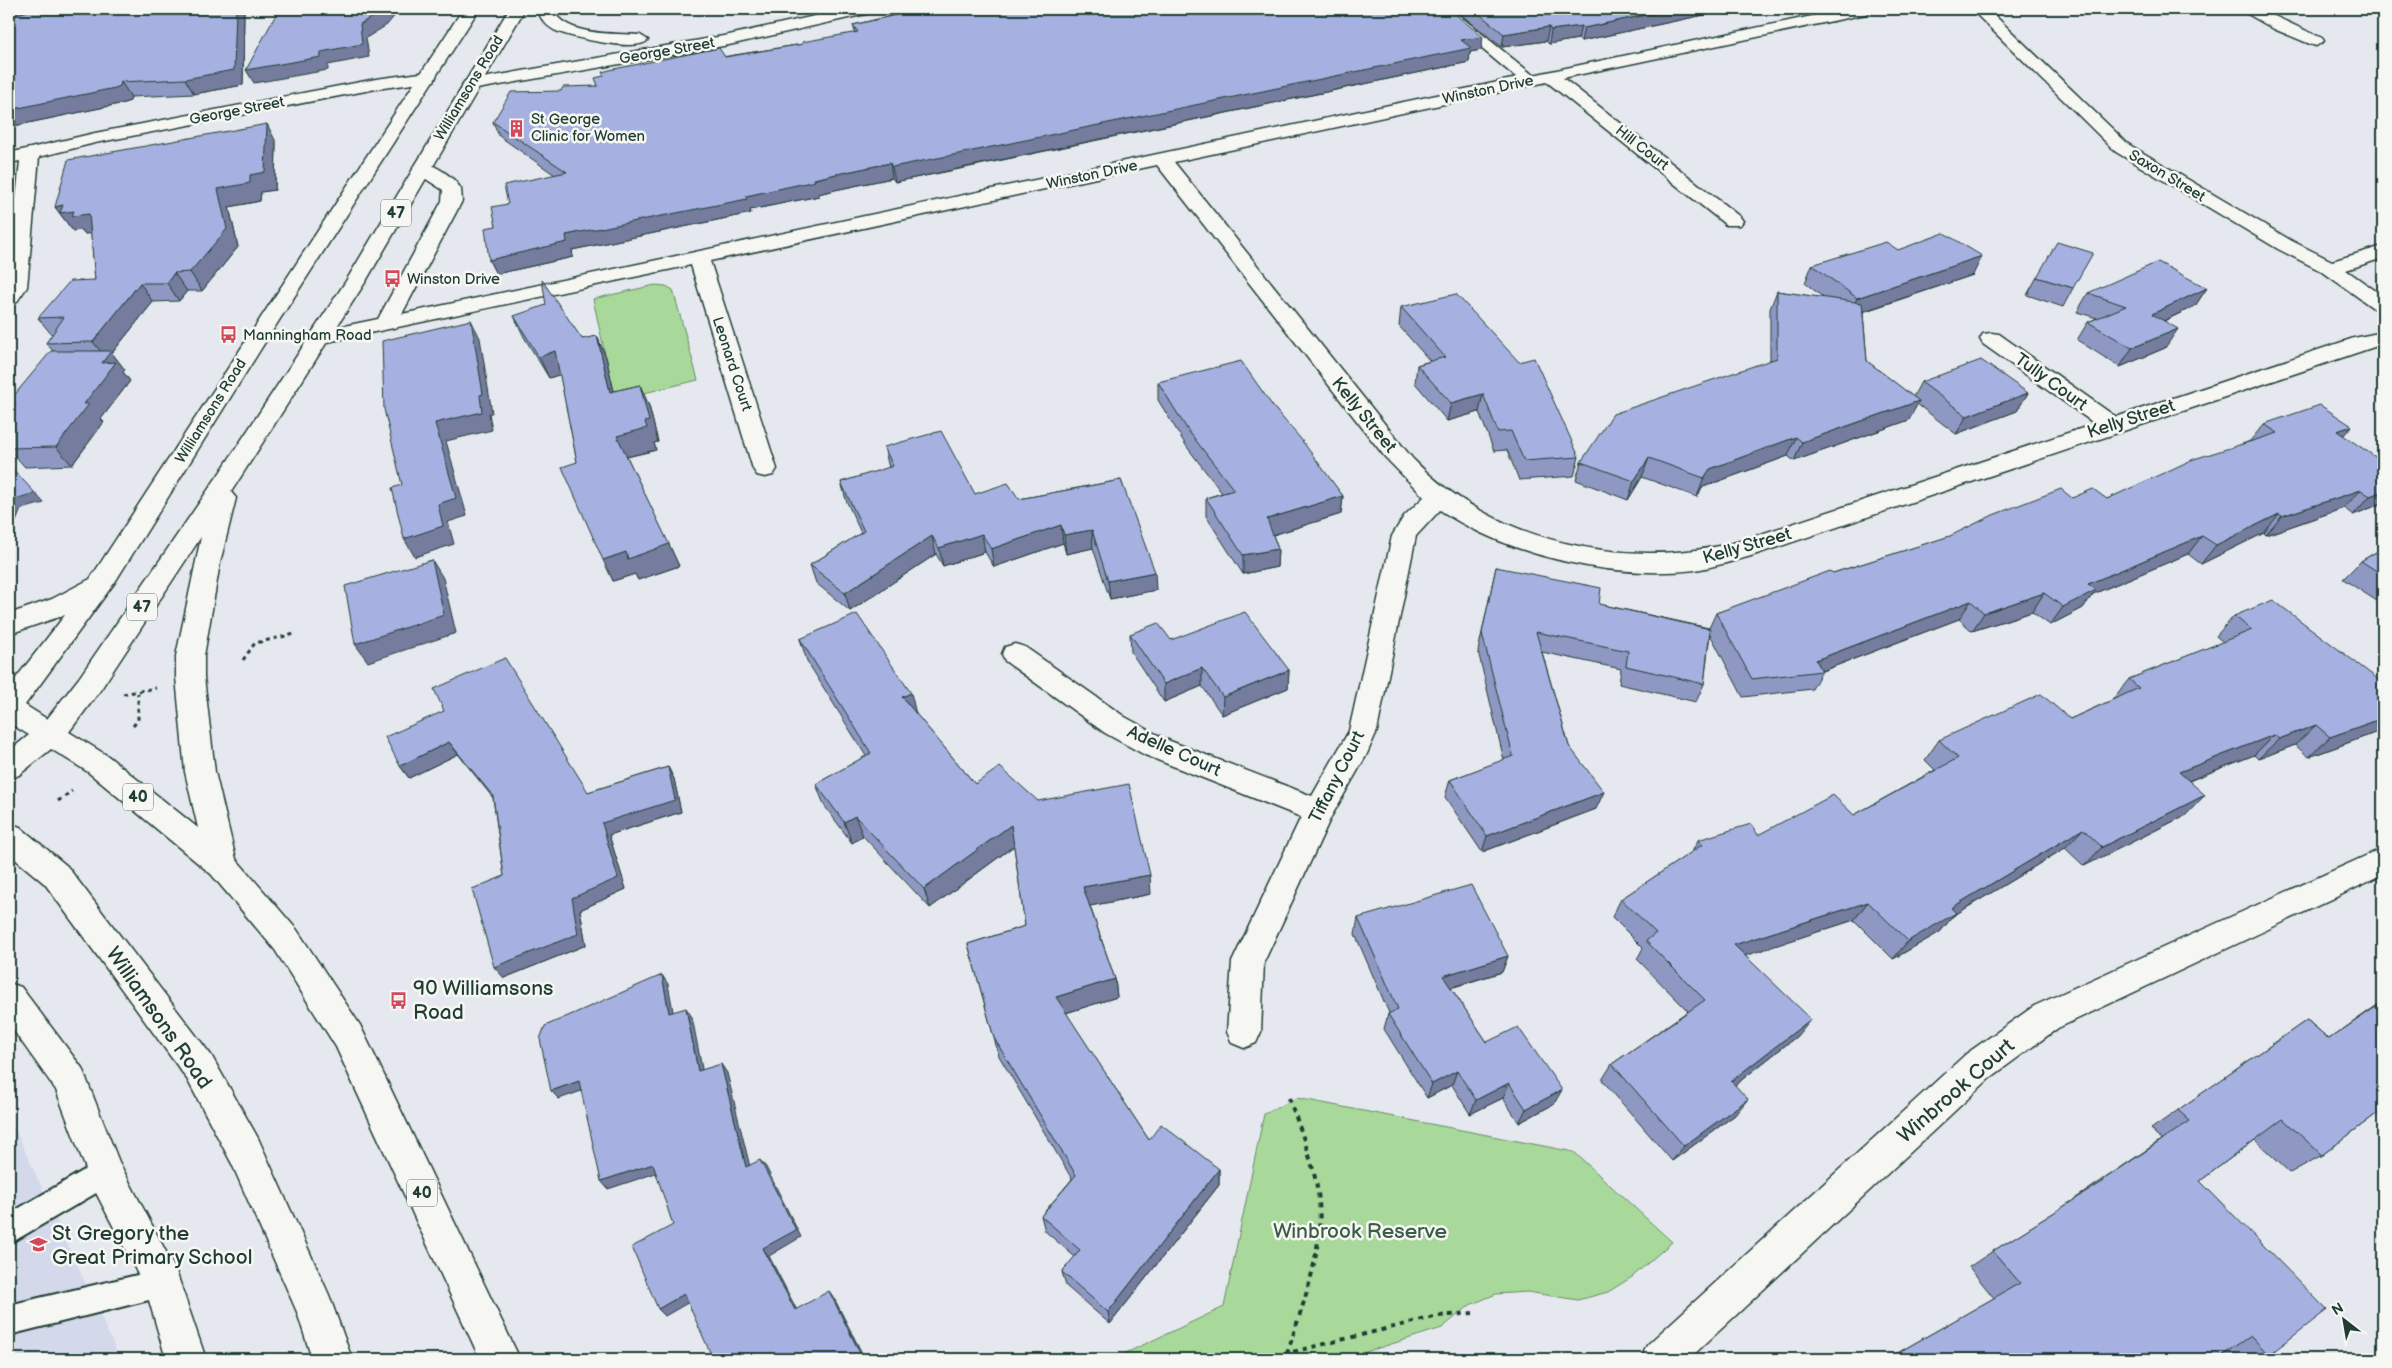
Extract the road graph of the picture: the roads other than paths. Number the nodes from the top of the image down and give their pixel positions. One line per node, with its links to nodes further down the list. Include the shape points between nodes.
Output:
1 (472, 9): 15 (street, Williamsons Road)
2 (517, 9): 11 (street, Williamsons Road / 47)
3 (544, 9): 9 (street, via 552,23 569,31)
4 (864, 9): 9 (street, George Street); 13 (street, George Street, via 738,38)
5 (1442, 9): 14 (street)
6 (1866, 9): 12 (street, Winston Drive)
7 (1979, 9): 25 (street, Saxon Street, via 2122,148 2285,245)
8 (2247, 9): 10 (street)
9 (640, 40): 11 (street, George Street)
10 (2316, 41)
11 (481, 68): 13 (street, Williamsons Road / 47)
12 (1550, 76): 14 (street, Winston Drive); 22 (street, Hill Court)
13 (460, 79): 15 (street, George Street); 21 (street, Williamsons Road / 47)
14 (1532, 81): 20 (street, Winston Drive)
15 (426, 88): 16 (street); 18 (street, George Street, via 239,110); 36 (street, Williamsons Road, via 262,331)
16 (390, 100)
17 (364, 104): 18 (street, George Street, via 94,150)
18 (39, 152): 19 (street, George Street); 26 (street, via 17,287)
19 (9, 158)
20 (1163, 160): 24 (street, Winston Drive); 35 (street, Kelly Street, via 1393,452)
21 (422, 168): 28 (street, via 452,189 452,201); 29 (street, Williamsons Road / 47, via 356,281)
22 (1733, 220)
23 (2383, 252): 25 (street)
24 (699, 258): 28 (street, Winston Drive); 33 (street, Leonard Court)
25 (2330, 268): 27 (street, Saxon Street)
26 (9, 300)
27 (2383, 306)
28 (386, 324): 29 (street, Winston Drive)
29 (318, 338): 34 (street, Williamsons Road / 47)
30 (2383, 338): 32 (street, Kelly Street)
31 (1991, 339): 32 (street, Tully Court)
32 (2111, 426): 35 (street, Kelly Street, via 1742,550 1696,561 1627,562 1555,551 1474,519)
33 (765, 469)
34 (230, 478): 40 (street, Williamsons Road / 47, via 95,676); 45 (street, via 207,563 190,656 200,772)
35 (1439, 498): 42 (street, Tiffany Court, via 1413,522 1404,536 1363,730)
36 (102, 582): 37 (street, via 61,606); 39 (street, Williamsons Road, via 48,659)
37 (9, 624)
38 (1015, 654): 42 (street, Adelle Court, via 1115,725 1155,747)
39 (9, 707): 40 (street, 40)
40 (52, 733): 41 (street, 47); 45 (street, 40, via 98,764)
41 (9, 767)
42 (1319, 811): 47 (street, Tiffany Court, via 1248,962)
43 (10, 836): 53 (street, Williamsons Road, via 56,875 199,1067 245,1151 315,1309)
44 (2383, 861): 55 (street, Winbrook Court, via 2046,1017 1978,1066)
45 (222, 865): 54 (street, 40, via 286,940 343,1028)
46 (9, 998): 48 (street, via 70,1080)
47 (1244, 1032)
48 (105, 1172): 49 (lane); 50 (street)
49 (9, 1230)
50 (163, 1284): 51 (lane); 52 (street)
51 (9, 1320)
52 (186, 1359)
53 (332, 1359)
54 (500, 1359)
55 (1661, 1359)

